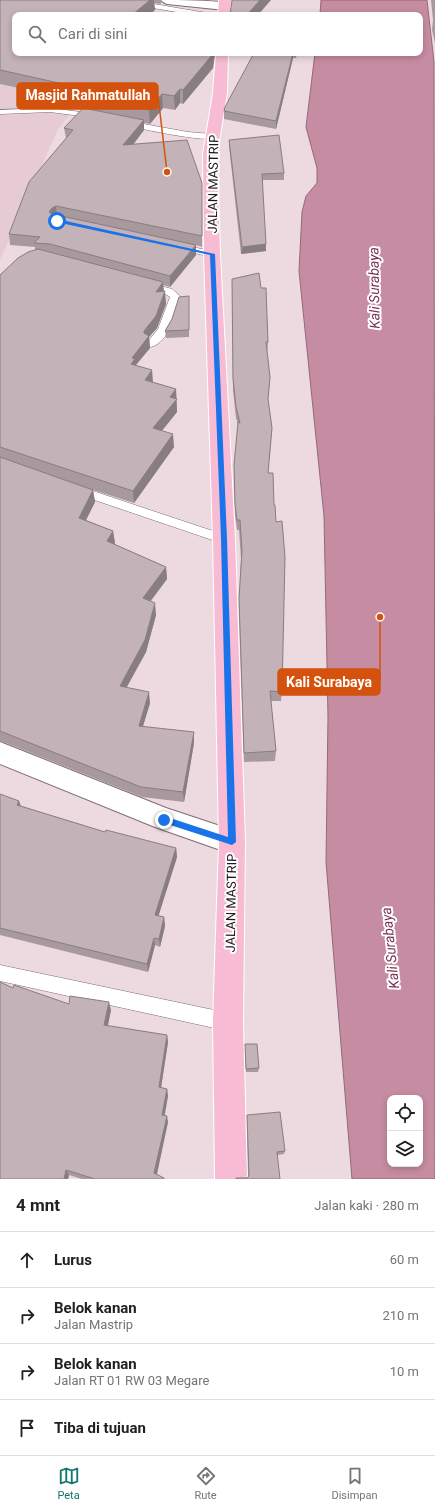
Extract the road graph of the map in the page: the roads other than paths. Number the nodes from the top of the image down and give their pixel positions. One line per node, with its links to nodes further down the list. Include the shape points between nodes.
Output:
1 (118, 0): 4 (lane)
2 (166, 0): 3 (street)
3 (225, 7)
4 (189, 12)
5 (222, 56): 9 (main road, JALAN MASTRIP, via 220,93)
6 (0, 112): 7 (lane, via 50,110)
7 (105, 118)
8 (120, 121): 9 (lane, via 188,135)
9 (212, 137): 11 (main road, JALAN MASTRIP)
10 (168, 245): 11 (lane)
11 (212, 254): 15 (main road, JALAN MASTRIP)
12 (138, 283): 13 (lane, via 168,291 174,296 162,332)
13 (151, 344)
14 (67, 487): 15 (lane)
15 (224, 539): 17 (main road, JALAN MASTRIP)
16 (0, 753): 17 (street, via 164,820)
17 (232, 842): 19 (main road, JALAN MASTRIP)
18 (0, 974): 19 (lane)
19 (228, 1022): 20 (main road, JALAN MASTRIP)
20 (231, 1179)

